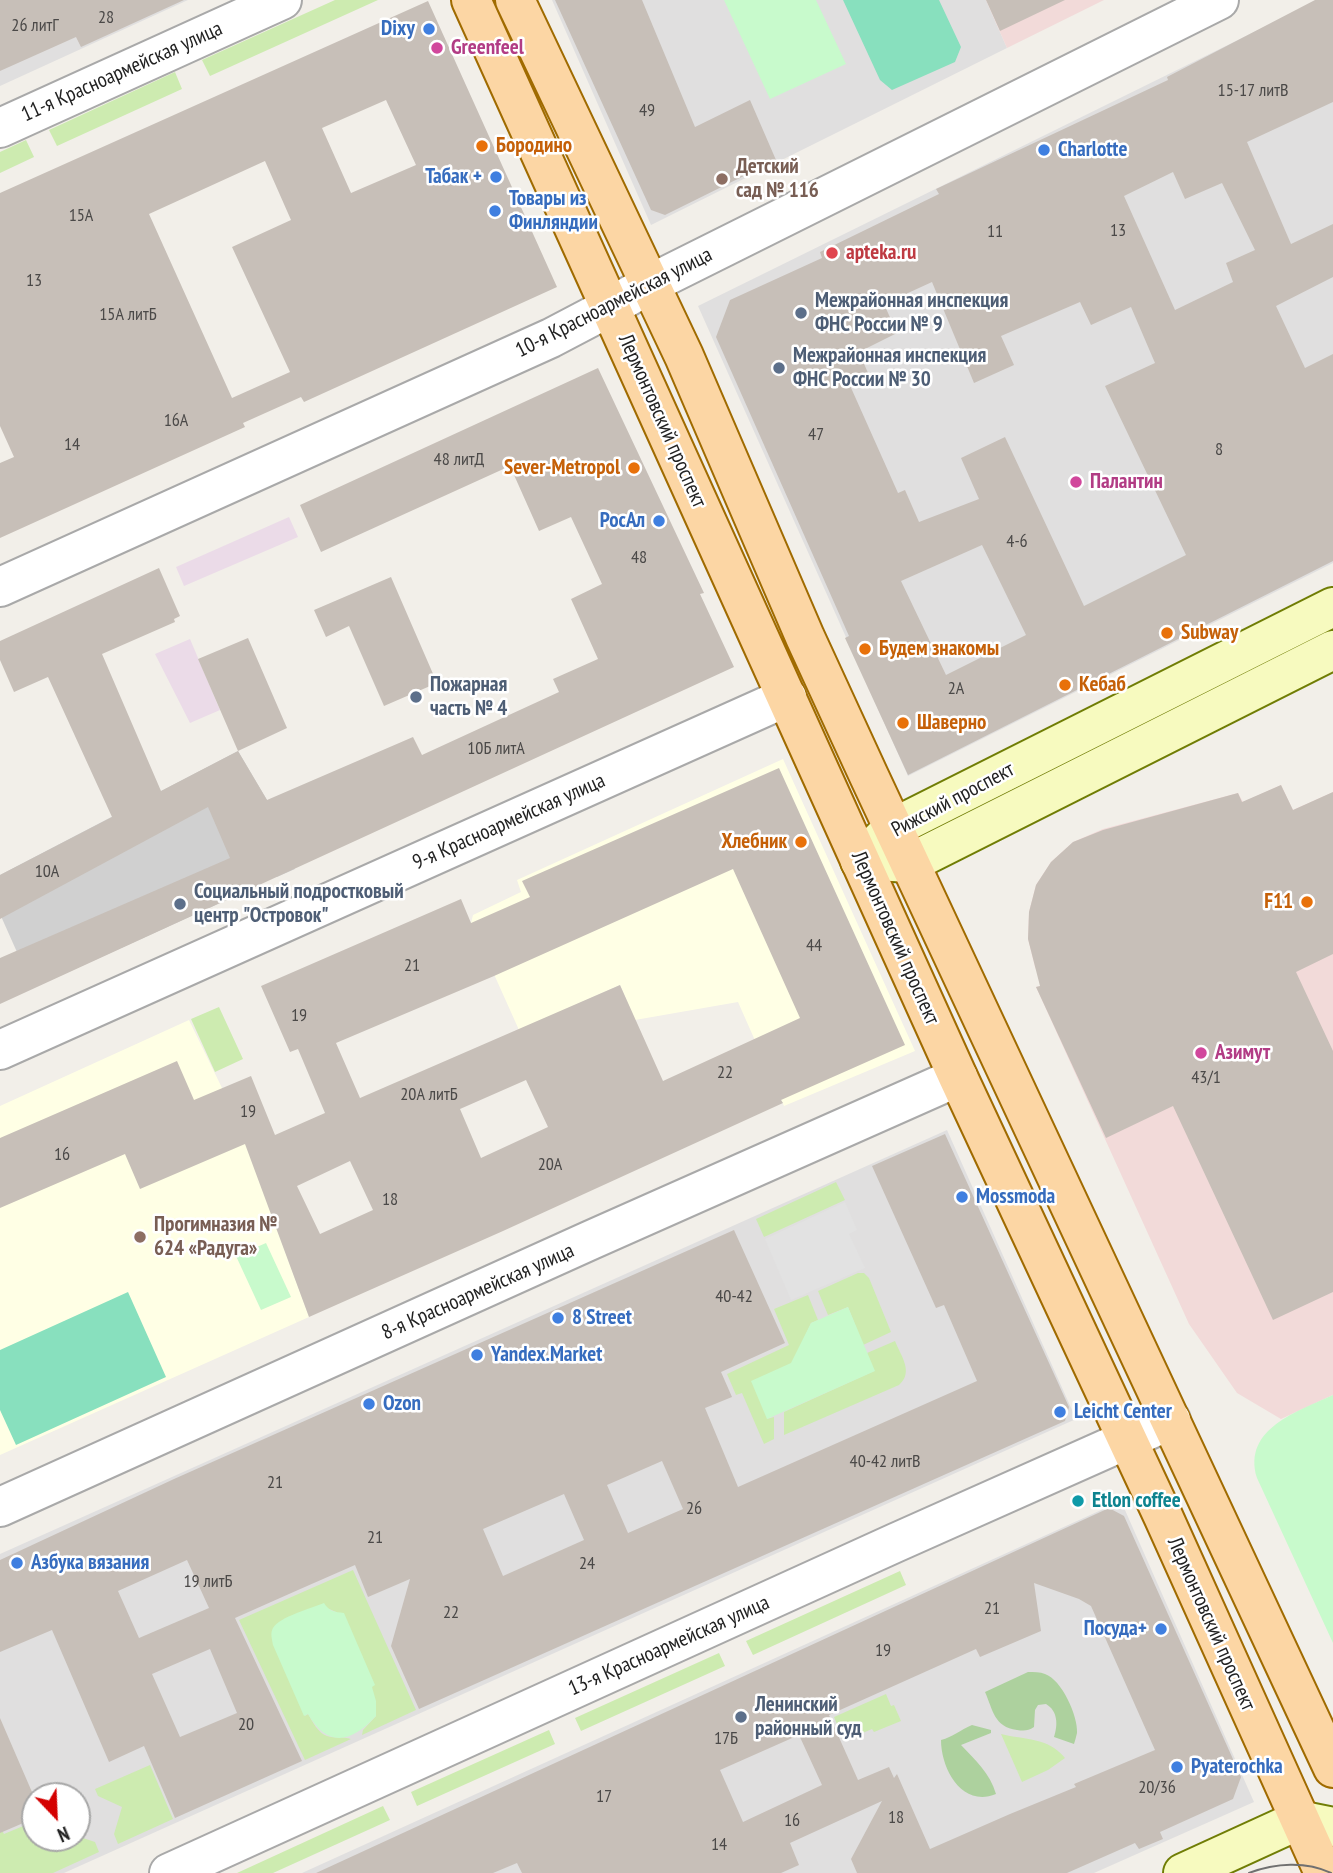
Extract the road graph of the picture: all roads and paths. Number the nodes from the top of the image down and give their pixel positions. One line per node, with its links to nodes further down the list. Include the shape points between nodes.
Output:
1 (282, 0): 5 (street, 11-я Красноармейская улица)
2 (471, 0): 7 (main road, Лермонтовский проспект)
3 (515, 0): 6 (main road, Лермонтовский проспект)
4 (1219, 0): 6 (street, 10-я Красноармейская улица)
5 (0, 128)
6 (650, 284): 7 (street, 10-я Красноармейская улица); 12 (main road, Лермонтовский проспект)
7 (610, 307): 8 (street, 10-я Красноармейская улица, via 551,338); 11 (main road, Лермонтовский проспект)
8 (0, 587)
9 (1333, 607): 12 (main road, Рижский проспект)
10 (1333, 650): 14 (main road, Рижский проспект)
11 (787, 697): 13 (main road, Лермонтовский проспект); 15 (street, 9-я Красноармейская улица)
12 (893, 828): 13 (main road, Рижский проспект); 14 (main road, Лермонтовский проспект)
13 (860, 860): 14 (main road, Рижский проспект); 16 (main road, Лермонтовский проспект)
14 (910, 863): 17 (main road, Лермонтовский проспект)
15 (0, 1050)
16 (958, 1077): 18 (main road, Лермонтовский проспект); 19 (street, 8-я Красноармейская улица)
17 (1171, 1420): 18 (street, 13-я Красноармейская улица); 20 (main road, Лермонтовский проспект)
18 (1126, 1439): 21 (main road, Лермонтовский проспект); 22 (street, 13-я Красноармейская улица)
19 (0, 1507)
20 (1333, 1768)
21 (1316, 1824): 23 (main road); 24 (main road, Лермонтовский проспект)
22 (169, 1873)
23 (1183, 1873)
24 (1324, 1873)

